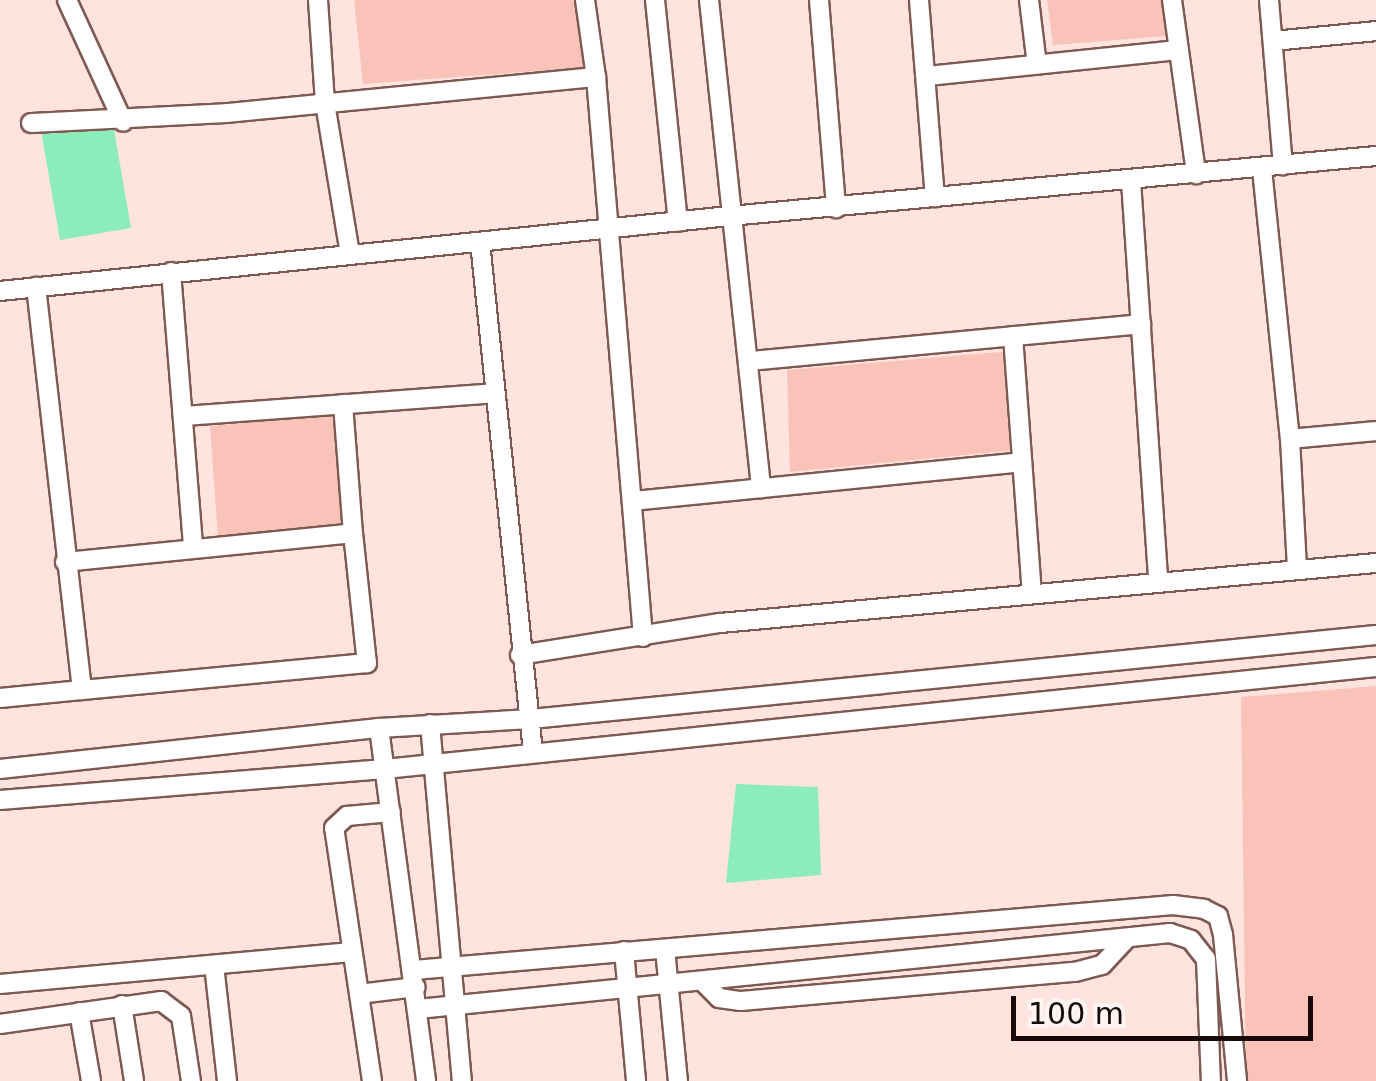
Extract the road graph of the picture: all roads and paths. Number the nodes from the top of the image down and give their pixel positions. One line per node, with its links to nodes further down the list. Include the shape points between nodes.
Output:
1 (66, 0): 18 (street)
2 (318, 0): 17 (street)
3 (585, 0): 16 (street)
4 (655, 0): 28 (street)
5 (708, 0): 27 (street)
6 (819, 0): 26 (street)
7 (919, 0): 15 (street)
8 (1029, 0): 14 (street)
9 (1172, 0): 13 (street)
10 (1269, 0): 12 (street)
11 (1376, 31): 12 (street)
12 (1273, 41): 21 (street)
13 (1179, 50): 14 (street); 23 (street)
14 (1037, 66): 15 (street)
15 (927, 76): 25 (street)
16 (596, 77): 17 (street); 29 (street)
17 (324, 104): 18 (street); 31 (street)
18 (123, 122): 19 (street)
19 (31, 123)
20 (1376, 156): 21 (street)
21 (1283, 165): 22 (street)
22 (1262, 169): 23 (street); 42 (street)
23 (1196, 174): 24 (street)
24 (1131, 180): 25 (street); 35 (street)
25 (935, 197): 26 (street)
26 (836, 208): 27 (street)
27 (730, 216): 28 (street); 37 (street)
28 (678, 222): 29 (street)
29 (608, 230): 30 (street); 45 (street)
30 (480, 242): 31 (street); 38 (street)
31 (350, 254): 32 (street)
32 (171, 272): 33 (street); 40 (street)
33 (36, 287): 34 (street); 48 (street)
34 (0, 291)
35 (1141, 324): 36 (street); 51 (street)
36 (1014, 336): 37 (street); 43 (street)
37 (750, 361): 44 (street)
38 (495, 392): 39 (street); 55 (street)
39 (344, 404): 40 (street); 46 (street)
40 (183, 416): 47 (street)
41 (1376, 431): 42 (street)
42 (1290, 439): 50 (street)
43 (1022, 462): 44 (street); 52 (street)
44 (761, 488): 45 (street)
45 (634, 501): 54 (street)
46 (353, 532): 47 (street); 57 (street, via 367,663)
47 (193, 546): 48 (street)
48 (65, 562): 57 (street)
49 (1376, 563): 50 (street)
50 (1297, 570): 51 (street)
51 (1158, 581): 52 (street)
52 (1032, 593): 54 (street, via 720,623)
53 (1376, 635): 59 (street)
54 (643, 637): 55 (street)
55 (520, 654): 59 (street)
56 (1376, 667): 62 (street)
57 (82, 690): 58 (street)
58 (0, 698)
59 (531, 719): 60 (street); 62 (street)
60 (430, 724): 61 (street); 63 (street)
61 (379, 728): 64 (street); 65 (street)
62 (533, 752): 63 (street)
63 (434, 762): 65 (street); 74 (street)
64 (0, 769)
65 (385, 770): 66 (street); 67 (street)
66 (0, 800)
67 (391, 812): 72 (street, via 347,816 334,828); 76 (street)
68 (1218, 916): 70 (street); 71 (street, via 1173,905); 97 (street)
69 (1124, 940): 70 (street, via 1170,934); 77 (street); 77 (street, via 1102,965 1076,972 741,1001 719,998)
70 (1191, 940): 96 (street, via 1206,959)
71 (666, 948): 73 (street); 79 (street)
72 (352, 952): 75 (street); 81 (street)
73 (624, 952): 74 (street); 80 (street)
74 (452, 964): 76 (street); 82 (street)
75 (214, 965): 78 (street); 90 (street)
76 (415, 979): 81 (street); 84 (street)
77 (702, 981): 79 (street)
78 (0, 984)
79 (667, 984): 80 (street); 95 (street)
80 (626, 988): 82 (street); 94 (street)
81 (358, 994): 91 (street)
82 (456, 1004): 84 (street); 93 (street)
83 (122, 1005): 85 (street); 88 (street); 89 (street, via 160,1001 174,1007 185,1027)
84 (418, 1009): 92 (street)
85 (79, 1012): 86 (street); 87 (street)
86 (0, 1024)
87 (91, 1081)
88 (134, 1081)
89 (192, 1081)
90 (227, 1081)
91 (372, 1081)
92 (426, 1081)
93 (462, 1081)
94 (636, 1081)
95 (678, 1081)
96 (1211, 1081)
97 (1237, 1081)

